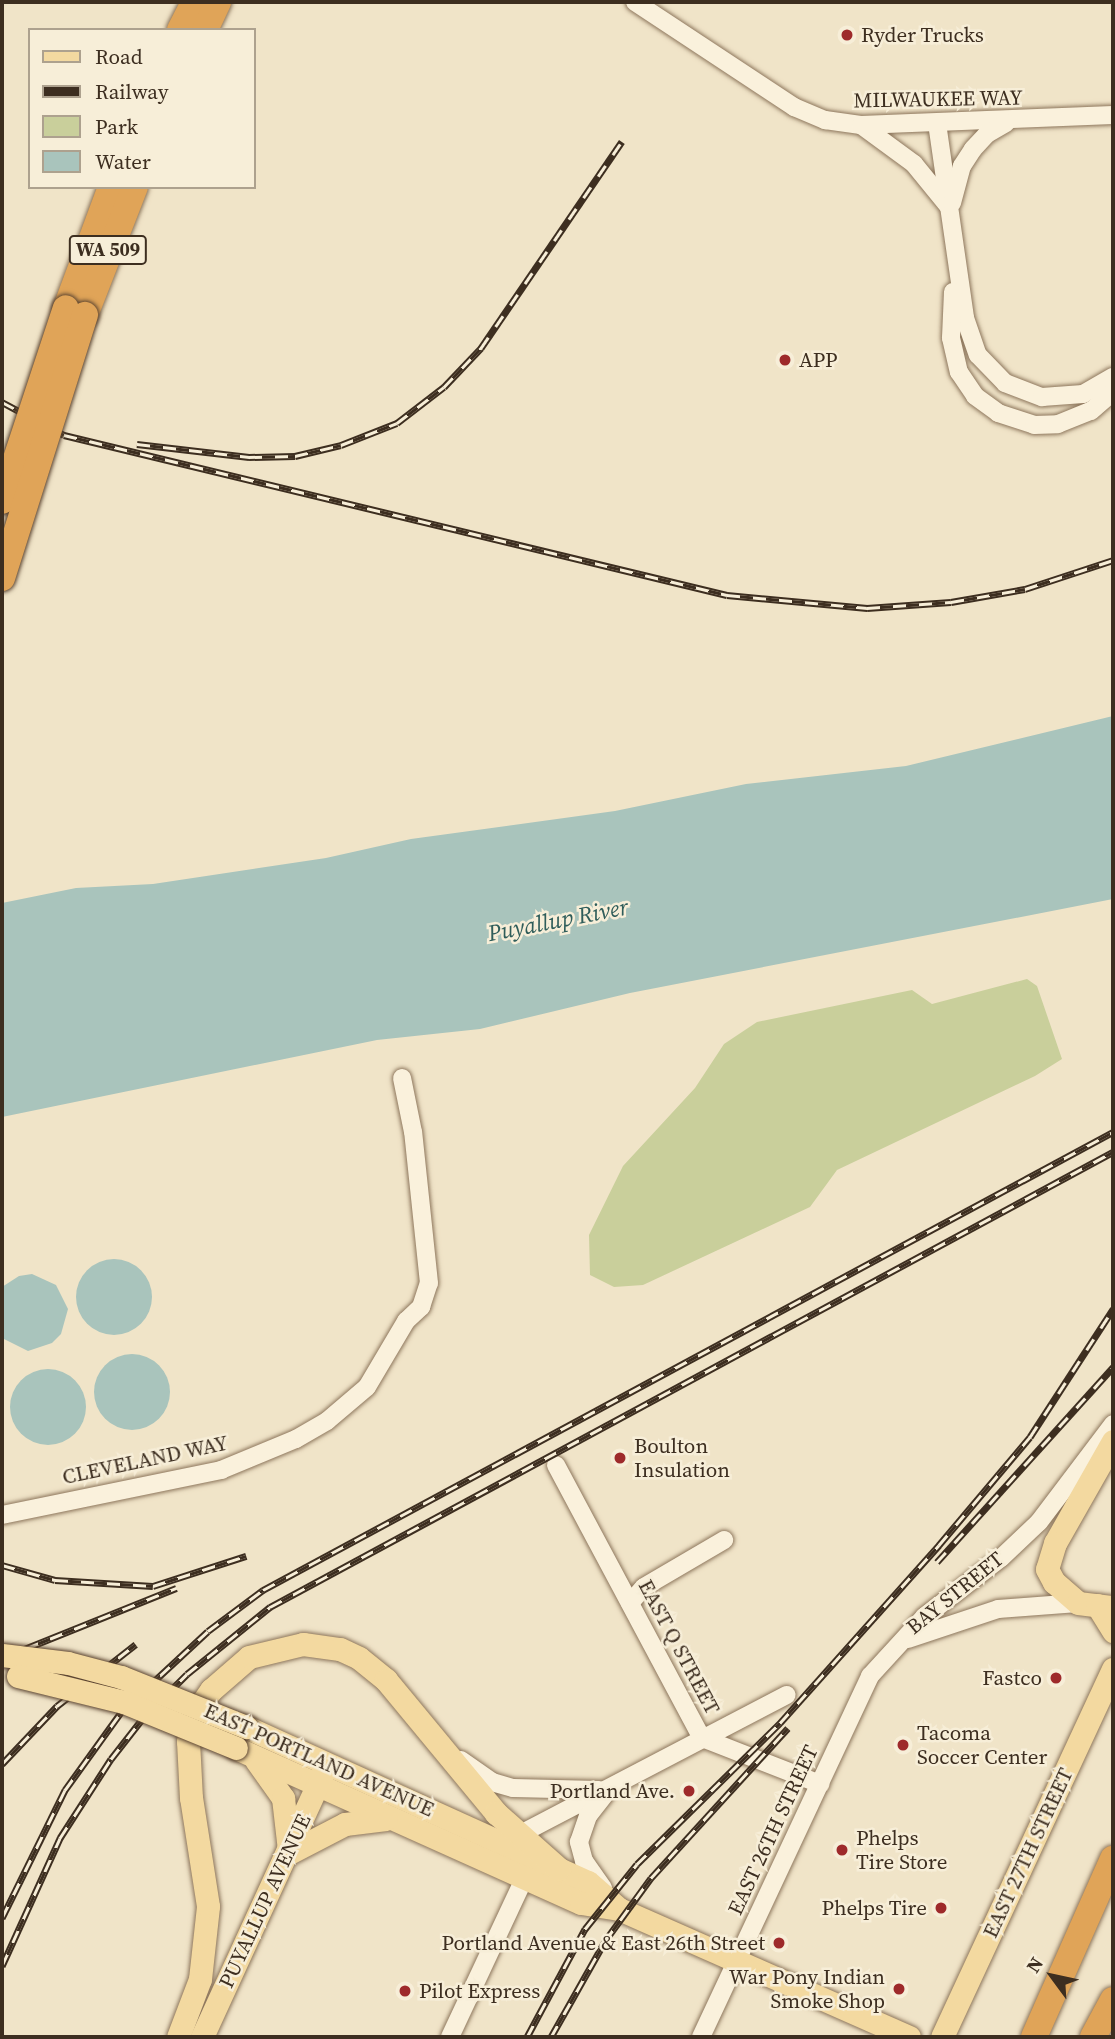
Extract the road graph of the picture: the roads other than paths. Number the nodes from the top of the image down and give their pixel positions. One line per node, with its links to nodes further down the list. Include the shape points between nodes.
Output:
1 (194, 2): 4 (highway)
2 (218, 2): 5 (highway)
3 (635, 2): 9 (street, MILWAUKEE WAY, via 794,107 825,120)
4 (181, 28)
5 (206, 28)
6 (1110, 115): 7 (street, MILWAUKEE WAY)
7 (1011, 121): 8 (street, MILWAUKEE WAY); 12 (street, via 987,134 973,149 962,166)
8 (937, 123): 9 (street, MILWAUKEE WAY); 12 (street)
9 (861, 125): 12 (street, via 923,173)
10 (110, 189): 14 (highway, WA 509)
11 (134, 189): 14 (highway, WA 509)
12 (951, 210): 13 (street)
13 (954, 258): 15 (street, via 972,343 1005,383 1029,394 1056,398 1083,394); 16 (street, via 954,358 966,384 986,405 1010,419 1046,426 1081,417)
14 (75, 311): 17 (highway, WA 509, bridge); 18 (highway, WA 509, bridge)
15 (1113, 377)
16 (1113, 392)
17 (2, 501)
18 (2, 578)
19 (402, 1078): 23 (street, CLEVELAND WAY, via 413,1132 429,1283 421,1307 406,1321 367,1387 327,1421 296,1439 221,1470)
20 (1113, 1424): 28 (street, BAY STREET, via 1038,1522)
21 (1113, 1441): 26 (main road, via 1048,1562 1054,1582)
22 (556, 1465): 25 (street, EAST Q STREET)
23 (2, 1515)
24 (724, 1540): 25 (street, via 643,1587)
25 (630, 1603): 34 (street, EAST Q STREET)
26 (1096, 1605): 27 (main road); 28 (street, BAY STREET, via 998,1609 930,1628)
27 (1113, 1631)
28 (892, 1646): 37 (street, EAST 26TH STREET, via 870,1676)
29 (2, 1655): 36 (main road, EAST PORTLAND AVENUE, bridge, via 68,1662 121,1678)
30 (1112, 1668): 56 (main road, EAST 27TH STREET)
31 (2, 1671): 35 (main road, EAST PORTLAND AVENUE, bridge, via 124,1702)
32 (787, 1695): 34 (street)
33 (432, 1732): 39 (street, via 476,1772 513,1788 559,1792); 41 (main road); 51 (main road, via 374,1668 323,1645 267,1650 234,1666 216,1683 199,1707 188,1741 191,1798 208,1906 200,1979)
34 (702, 1738): 37 (street, EAST Q STREET); 39 (street)
35 (244, 1752): 38 (main road, EAST PORTLAND AVENUE); 42 (main road, via 283,1798)
36 (327, 1764): 38 (main road, PUYALLUP AVENUE); 41 (main road, EAST PORTLAND AVENUE)
37 (820, 1784): 48 (street, EAST 26TH STREET)
38 (318, 1785): 40 (main road, EAST PORTLAND AVENUE); 42 (main road, PUYALLUP AVENUE)
39 (610, 1788): 41 (street); 47 (street, via 587,1816 579,1842 584,1861)
40 (391, 1819): 42 (main road, via 345,1824); 45 (main road, EAST PORTLAND AVENUE)
41 (511, 1839): 44 (main road, EAST PORTLAND AVENUE)
42 (289, 1853): 52 (main road, PUYALLUP AVENUE)
43 (1113, 1859): 50 (highway)
44 (559, 1868): 45 (street, via 535,1865); 47 (main road, EAST PORTLAND AVENUE, via 588,1882)
45 (522, 1878): 47 (main road, EAST PORTLAND AVENUE, via 581,1903); 53 (street)
46 (1113, 1887): 50 (highway)
47 (619, 1909): 48 (main road, EAST PORTLAND AVENUE)
48 (736, 1962): 54 (street, EAST 26TH STREET); 55 (main road, EAST PORTLAND AVENUE)
49 (1113, 2000): 57 (highway)
50 (1036, 2034)
51 (178, 2037)
52 (201, 2037)
53 (450, 2037)
54 (701, 2037)
55 (909, 2037)
56 (942, 2037)
57 (1093, 2037)

